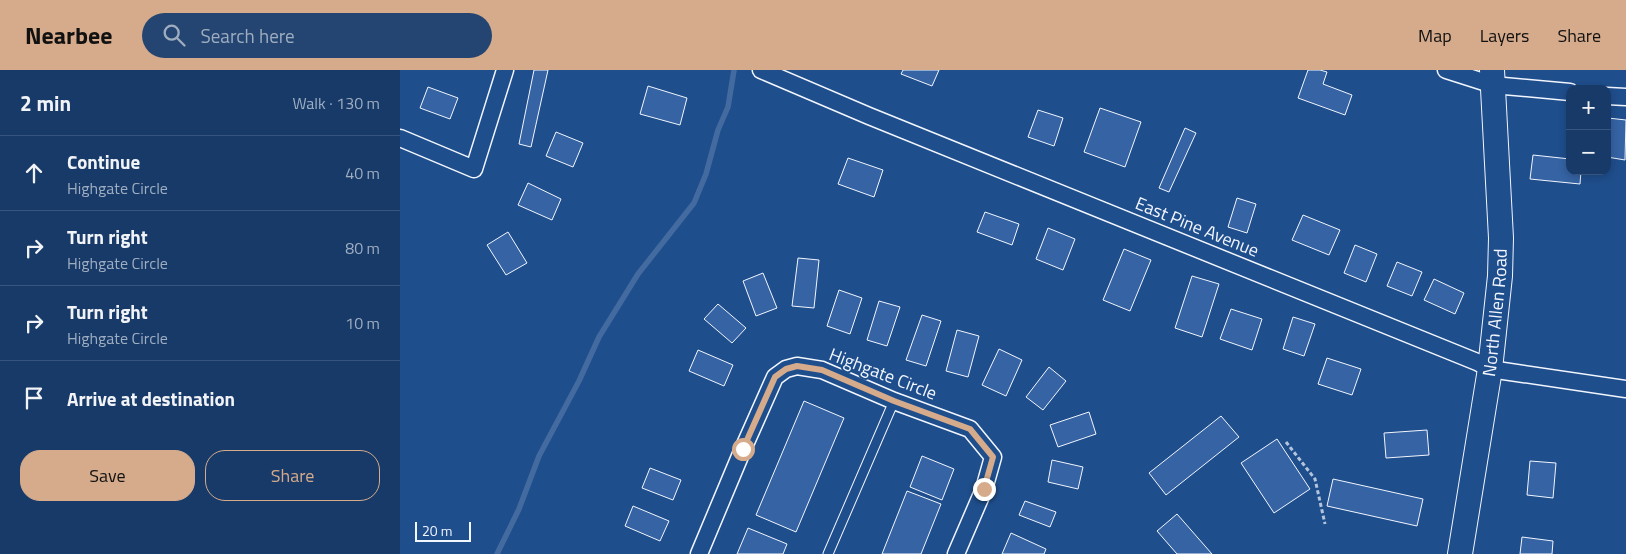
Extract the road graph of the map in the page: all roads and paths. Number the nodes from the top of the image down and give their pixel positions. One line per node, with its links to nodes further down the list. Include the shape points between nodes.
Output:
1 (505, 70): 8 (street, via 474,169)
2 (761, 70): 9 (street, East Pine Avenue)
3 (1446, 70): 4 (street)
4 (1492, 78): 5 (street); 9 (street, North Allen Road, via 1501,238)
5 (1566, 91)
6 (1611, 96): 7 (street)
7 (1626, 97)
8 (400, 138)
9 (1490, 369): 10 (street, East Pine Avenue); 17 (street, North Allen Road)
10 (1626, 389)
11 (894, 401): 14 (street, Highgate Circle, via 822,370 797,366 775,377); 15 (lane); 16 (street, Highgate Circle, via 970,429 993,457 984,489)
12 (1286, 442): 13 (path, via 1315,479)
13 (1325, 524)
14 (700, 554)
15 (828, 554)
16 (956, 554)
17 (1460, 554)

